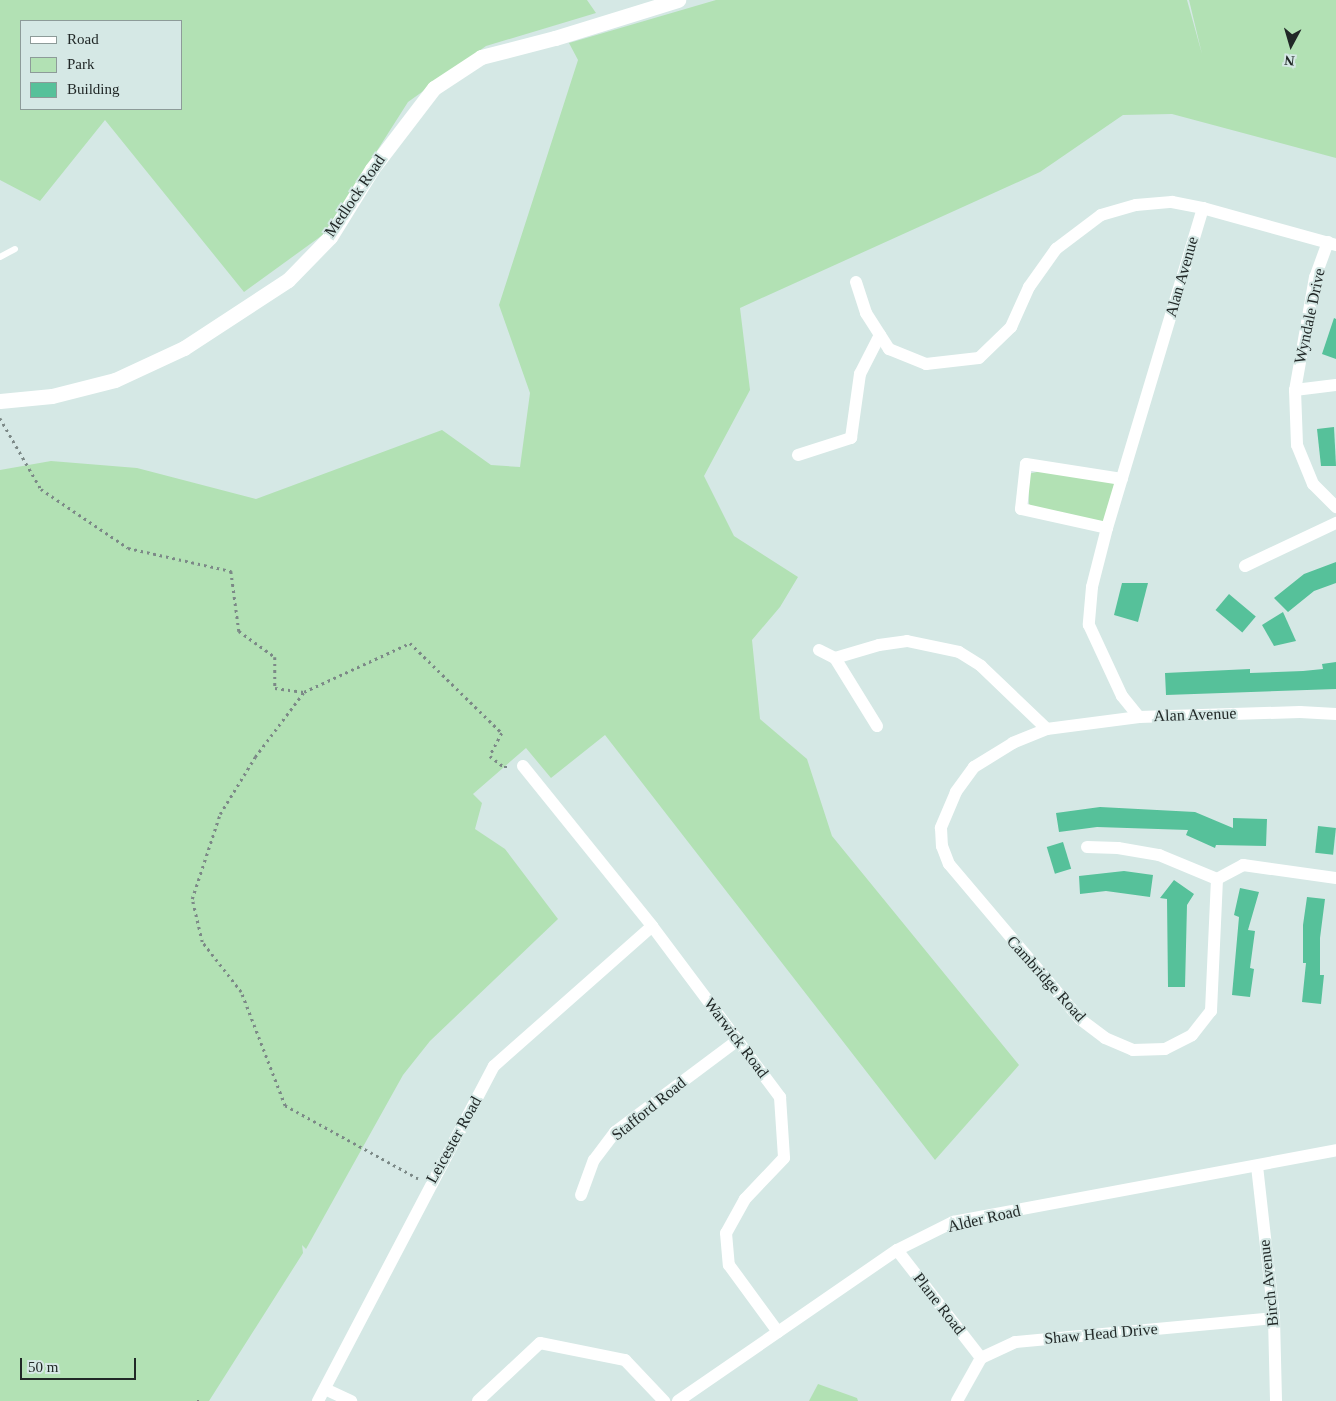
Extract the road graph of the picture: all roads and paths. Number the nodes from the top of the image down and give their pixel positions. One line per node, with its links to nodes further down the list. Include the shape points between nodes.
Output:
1 (678, 0): 10 (street, Medlock Road, via 481,57 434,88 372,168 330,237 288,280 184,348 114,380 52,396)
2 (1202, 208): 3 (street); 7 (street, via 1172,202 1136,205 1101,215 1056,250 1029,287 1011,327 979,358 926,364 889,349); 13 (street, Alan Avenue)
3 (1332, 244): 9 (street, Wyndale Drive, via 1315,278)
4 (15, 249): 5 (lane)
5 (0, 257)
6 (856, 282): 7 (street, via 866,313)
7 (880, 335): 12 (street, via 860,374 851,438)
8 (1336, 385): 9 (street, Wyndale Drive)
9 (1295, 390): 14 (street, Wyndale Drive, via 1298,445 1313,484)
10 (0, 401)
11 (0, 418): 20 (path, via 41,489 128,548 231,571 239,631 275,657 275,688)
12 (798, 455)
13 (1122, 479): 16 (street, Alan Avenue); 16 (street, via 1026,464 1021,509)
14 (1336, 507)
15 (1336, 523): 17 (street)
16 (1107, 528): 22 (street, Alan Avenue, via 1092,587 1089,625 1122,696)
17 (1245, 566)
18 (819, 650): 19 (street)
19 (835, 658): 23 (street); 24 (street, via 880,644 907,642 934,644 959,652 981,666)
20 (304, 692): 25 (path, via 410,643 502,733 490,756 504,767); 33 (path, via 255,757 220,814 192,899 202,942 241,992 285,1106)
21 (1336, 714): 22 (street, Alan Avenue)
22 (1139, 717): 24 (street, Cambridge Road)
23 (877, 726)
24 (1047, 729): 28 (street, Cambridge Road, via 1013,743 974,767 956,792 941,828 942,846 949,864 983,908 1080,1019 1105,1038 1133,1050 1165,1049 1192,1035 1212,1011)
25 (523, 766): 29 (street, Warwick Road)
26 (1087, 847): 28 (street, via 1118,848 1159,856)
27 (1336, 878): 28 (street, via 1243,865)
28 (1217, 879)
29 (652, 926): 30 (street, Warwick Road); 33 (street, Leicester Road, via 494,1066)
30 (738, 1040): 34 (street, Stafford Road, via 615,1132 594,1160); 37 (street, Warwick Road, via 780,1096 784,1158 745,1199 726,1233 729,1265)
31 (1336, 1150): 32 (street, Alder Road)
32 (1256, 1166): 35 (street, Alder Road, via 953,1222); 36 (street, Birch Avenue)
33 (430, 1186): 39 (street, Leicester Road)
34 (581, 1195)
35 (897, 1250): 37 (street, Alder Road); 38 (street, Plane Road)
36 (1274, 1318): 38 (street, Shaw Head Drive, via 1016,1342); 48 (street, Birch Avenue)
37 (778, 1332): 46 (street, Alder Road)
38 (981, 1358): 47 (street)
39 (325, 1389): 42 (street, Leicester Road); 43 (street)
40 (198, 1401): 41 (path)
41 (204, 1401)
42 (318, 1401)
43 (351, 1401)
44 (478, 1401): 45 (street, via 540,1343 625,1360)
45 (664, 1401)
46 (678, 1401)
47 (957, 1401)
48 (1276, 1401)

